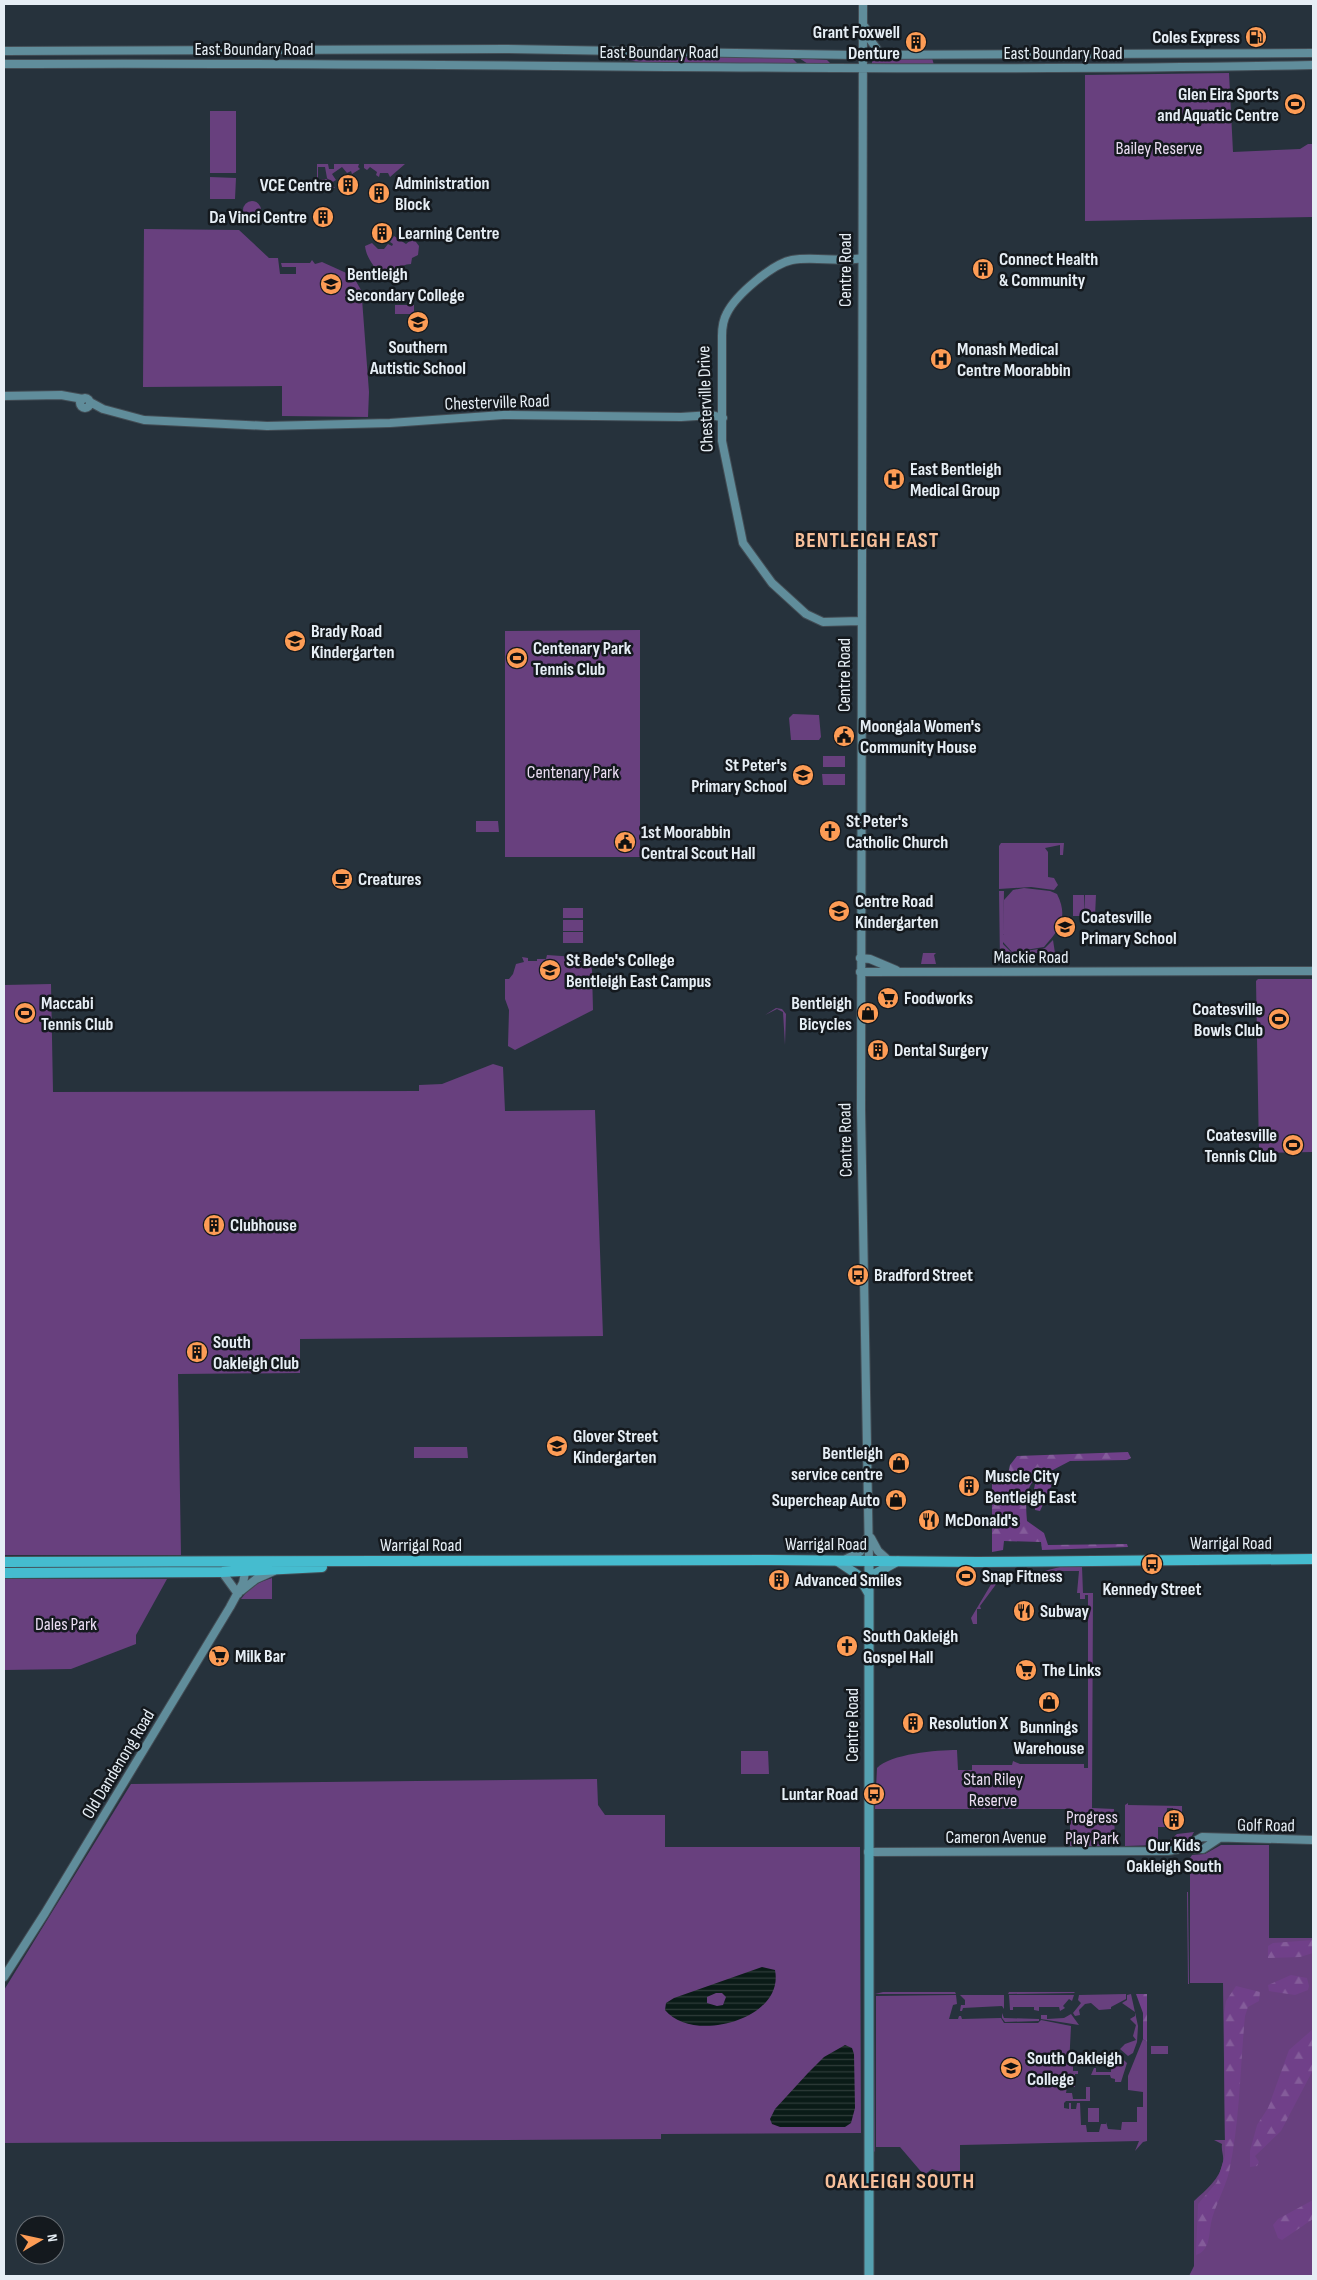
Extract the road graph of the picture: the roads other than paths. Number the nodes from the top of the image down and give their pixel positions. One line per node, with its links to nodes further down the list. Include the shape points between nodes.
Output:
1 (863, 4): 2 (main road, Centre Road)
2 (863, 19): 9 (main road, Centre Road); 10 (main road, via 869,38)
3 (316, 50): 4 (main road, East Boundary Road); 5 (main road, East Boundary Road); 13 (main road, via 318,58)
4 (4, 51)
5 (619, 52): 7 (main road, East Boundary Road); 15 (main road)
6 (1313, 53): 11 (main road, East Boundary Road)
7 (794, 54): 8 (main road, East Boundary Road); 16 (main road, via 805,66)
8 (824, 55): 9 (main road, East Boundary Road); 17 (main road, via 832,61)
9 (862, 55): 10 (main road, East Boundary Road); 19 (main road, Centre Road)
10 (881, 55): 11 (main road, East Boundary Road)
11 (933, 55): 18 (main road, via 936,63)
12 (4, 64): 13 (main road, East Boundary Road)
13 (344, 64): 15 (main road, East Boundary Road)
14 (1313, 65): 18 (main road, East Boundary Road)
15 (619, 66): 16 (main road, East Boundary Road)
16 (818, 68): 17 (main road, East Boundary Road)
17 (833, 68): 19 (main road, East Boundary Road)
18 (946, 68): 19 (main road, East Boundary Road)
19 (862, 69): 20 (main road, Centre Road)
20 (862, 258): 22 (main road, Chesterville Drive, via 779,260 766,268 732,301 724,314 719,335); 23 (main road, Centre Road)
21 (4, 396): 22 (main road, Chesterville Road, via 54,396 144,420 253,424 390,423 503,415)
22 (720, 417): 23 (main road, Chesterville Drive, via 724,453 743,543 772,583 803,612 823,622)
23 (860, 622): 24 (main road, Centre Road)
24 (860, 958): 26 (main road, Centre Road); 27 (main road, Mackie Road, via 870,958)
25 (1313, 971): 27 (main road, Mackie Road)
26 (860, 972): 27 (main road, Mackie Road); 28 (main road, Centre Road)
27 (898, 972)
28 (869, 1534): 30 (main road, Centre Road); 32 (main road, via 860,1552); 33 (main road, via 878,1551)
29 (1313, 1559): 33 (highway, Warrigal Road)
30 (869, 1560): 32 (highway, Warrigal Road); 33 (highway, Warrigal Road); 40 (main road, Centre Road)
31 (246, 1561): 34 (highway, Warrigal Road); 35 (highway, Warrigal Road); 38 (main road, Old Dandenong Road)
32 (840, 1561): 35 (highway, Warrigal Road); 42 (main road, via 854,1571)
33 (893, 1561): 40 (main road)
34 (4, 1562)
35 (339, 1562): 36 (highway, Warrigal Road, via 330,1567)
36 (277, 1570): 38 (highway, Warrigal Road); 41 (main road, via 256,1579)
37 (222, 1572): 38 (highway, Warrigal Road); 39 (highway, Warrigal Road); 41 (main road)
38 (246, 1572): 41 (main road, Old Dandenong Road)
39 (4, 1573)
40 (869, 1577): 42 (main road, Centre Road)
41 (238, 1593): 46 (main road, Old Dandenong Road)
42 (869, 1594): 45 (main road, Centre Road)
43 (1313, 1840): 44 (main road, Golf Road, via 1218,1839)
44 (1201, 1843): 45 (main road, Cameron Avenue, via 1168,1851)
45 (868, 1852): 47 (main road, Centre Road)
46 (4, 1977)
47 (869, 2276)

